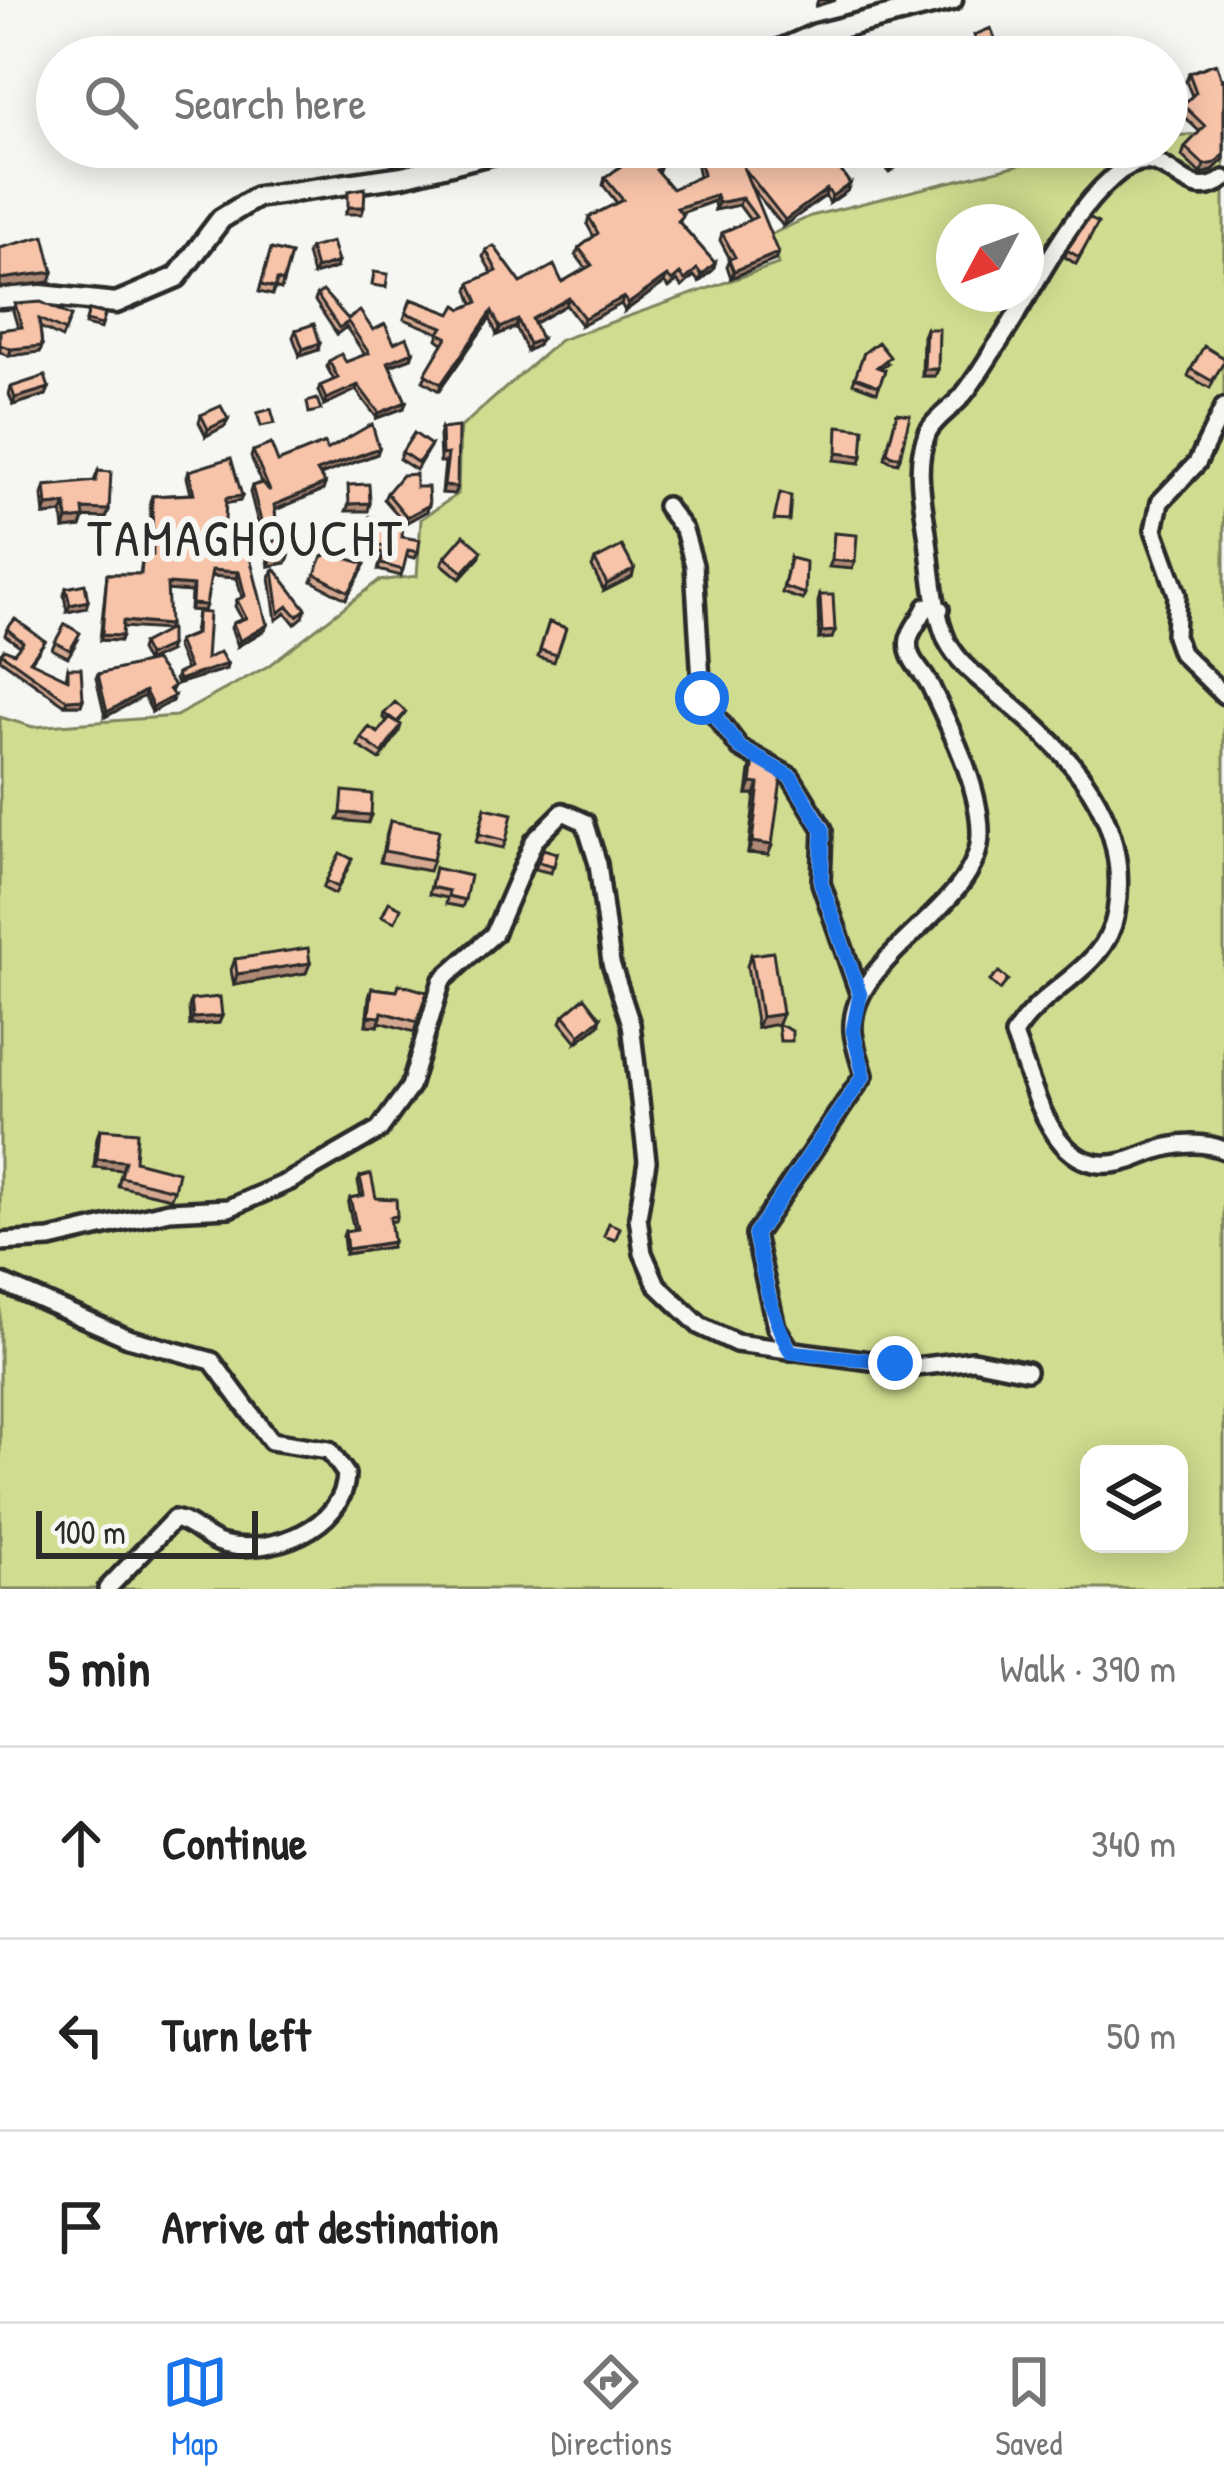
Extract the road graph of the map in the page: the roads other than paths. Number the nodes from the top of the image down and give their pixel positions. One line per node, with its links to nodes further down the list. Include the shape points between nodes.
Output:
1 (952, 0): 2 (street)
2 (811, 36)
3 (435, 168): 7 (street, via 257,197 220,219 177,277 116,303)
4 (1125, 168): 10 (street, via 1085,207 963,395 927,430 920,464)
5 (1164, 168): 6 (street, via 1192,187)
6 (1224, 179)
7 (0, 298)
8 (1224, 407): 11 (street, via 1197,464 1160,502 1154,530 1177,594 1181,653)
9 (666, 506): 12 (street, via 694,565 702,698 740,748 791,777 823,830 821,883)
10 (940, 609): 12 (street, via 926,607 909,637 912,662 956,745 980,835 950,896); 13 (street, via 946,639 964,665 1092,784 1115,851 1110,937 1093,960 1028,1009 1014,1035 1046,1117 1081,1162 1107,1169 1163,1147)
11 (1224, 695)
12 (860, 995): 16 (street, via 853,1031 864,1075 755,1235 776,1327)
13 (1224, 1150)
14 (0, 1242): 16 (street, via 50,1239 170,1210 229,1208 379,1130 410,1087 442,980 502,924 534,841 563,812 585,822 631,1024 646,1161 638,1216 648,1270 700,1325 736,1343)
15 (0, 1282): 18 (street, via 128,1338 212,1361 271,1441 329,1450 346,1474 341,1502 308,1531 251,1546 224,1544 174,1519)
16 (791, 1352): 17 (street, via 916,1367 984,1361)
17 (1027, 1371)
18 (106, 1589)

